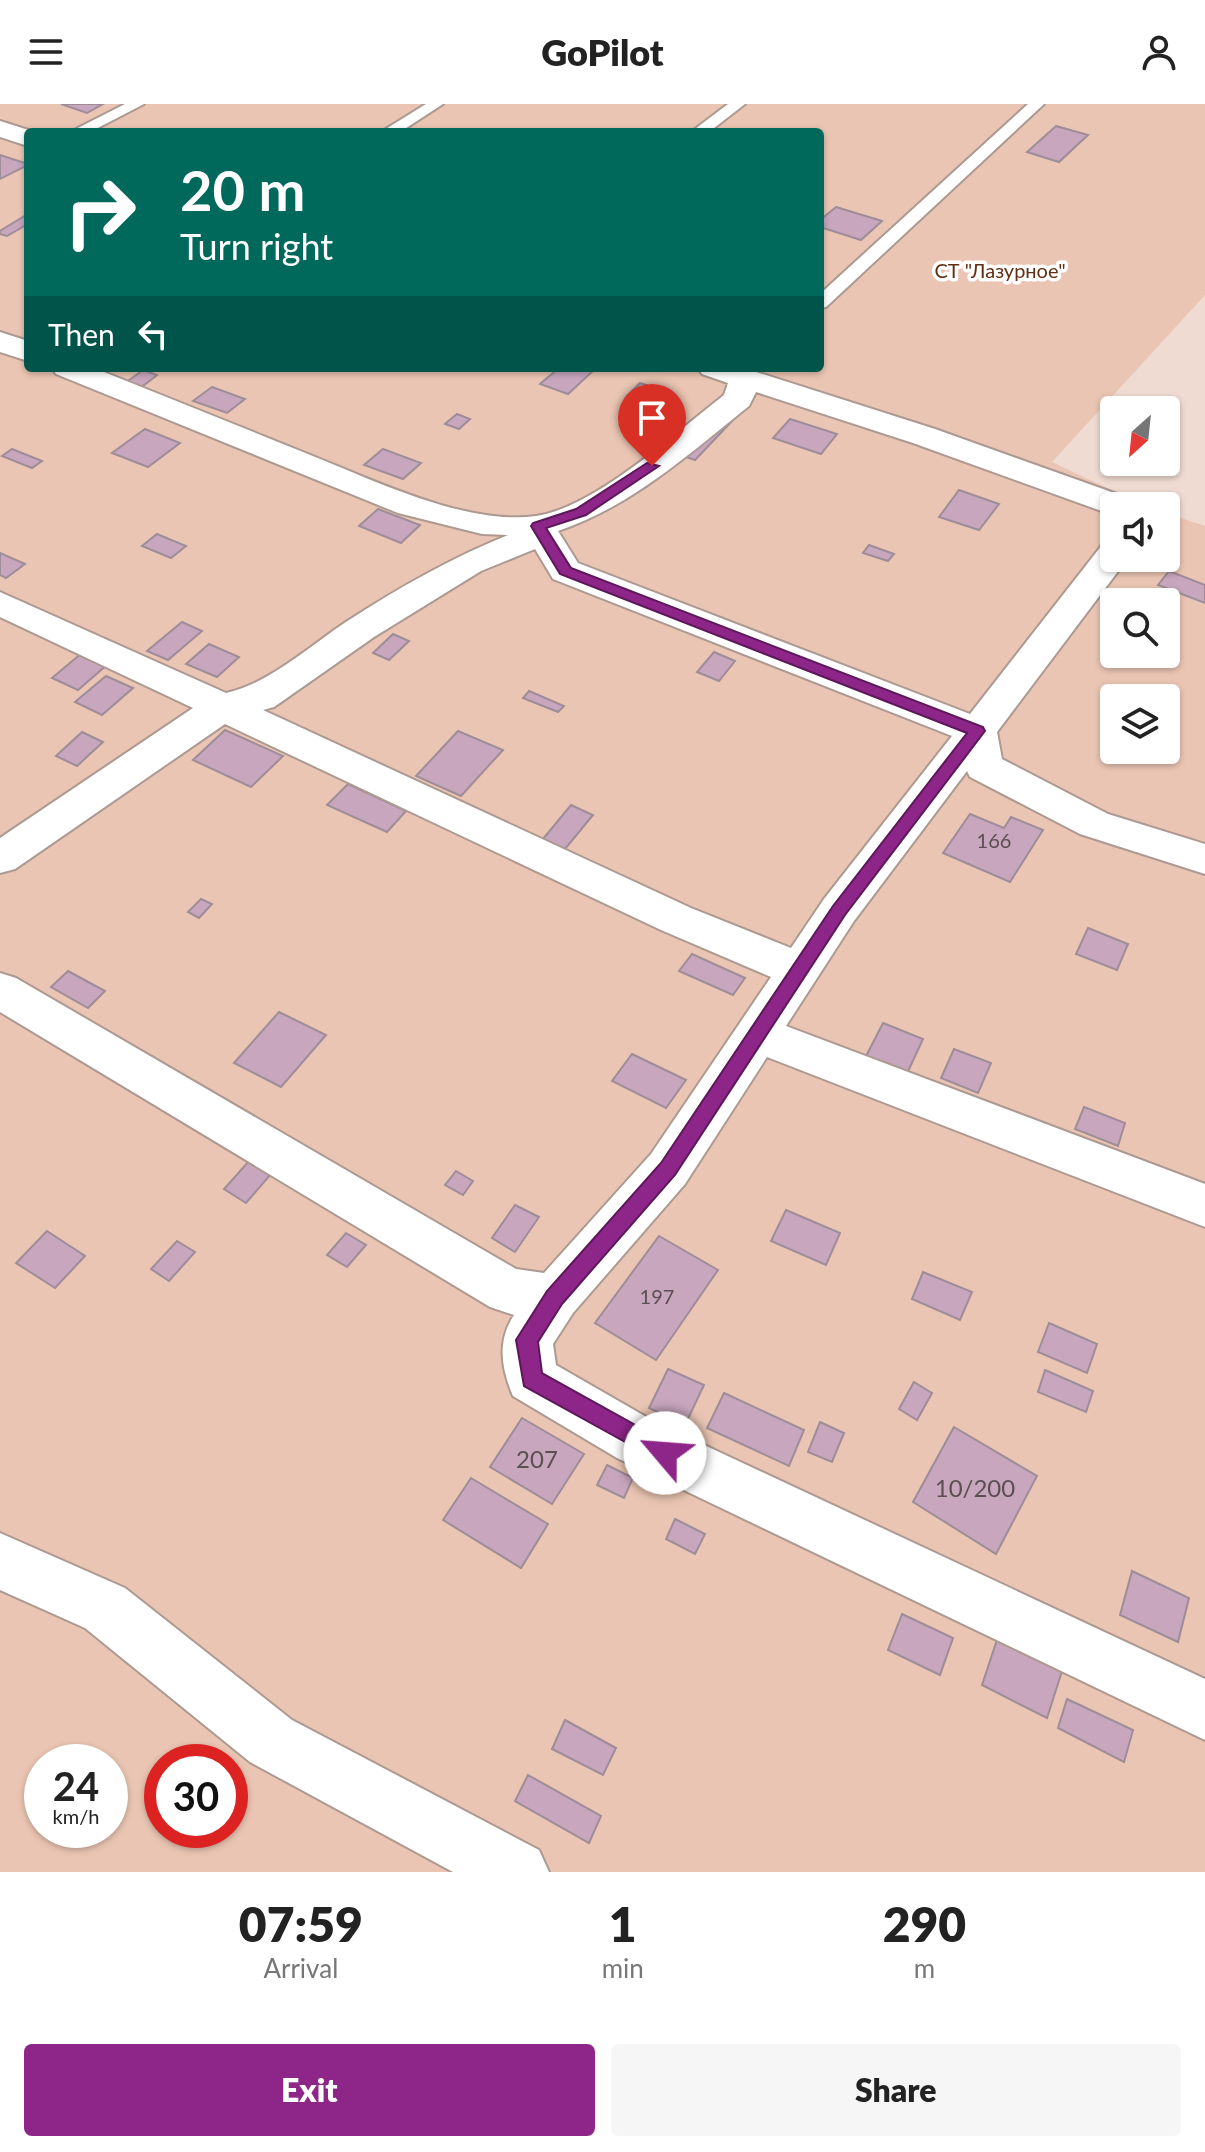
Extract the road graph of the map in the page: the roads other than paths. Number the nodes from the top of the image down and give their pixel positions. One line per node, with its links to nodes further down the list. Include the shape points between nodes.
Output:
1 (137, 104): 5 (lane)
2 (436, 104): 6 (lane)
3 (738, 104): 7 (lane)
4 (1037, 104): 10 (lane)
5 (86, 128)
6 (396, 128)
7 (705, 128)
8 (0, 129): 9 (street)
9 (24, 137)
10 (824, 299)
11 (0, 341): 12 (street)
12 (24, 350)
13 (77, 372): 16 (street, via 410,506 482,524)
14 (750, 374): 15 (street); 16 (street, via 738,399 631,483)
15 (1100, 499)
16 (540, 530): 19 (street, via 469,563 261,698); 20 (street, via 565,571)
17 (1100, 571): 20 (street)
18 (0, 603): 19 (street)
19 (222, 707): 21 (street); 23 (street, via 676,919)
20 (977, 731): 22 (street, via 984,767 1094,824); 23 (street, via 839,910)
21 (0, 858)
22 (1205, 859)
23 (800, 970): 25 (street)
24 (0, 990): 27 (street, via 508,1291)
25 (757, 1034): 26 (street); 27 (street, via 668,1169)
26 (1205, 1206)
27 (555, 1297): 29 (street, via 527,1340 532,1379 636,1440)
28 (0, 1561): 30 (street, via 105,1608 271,1741)
29 (1205, 1710)
30 (517, 1872)

